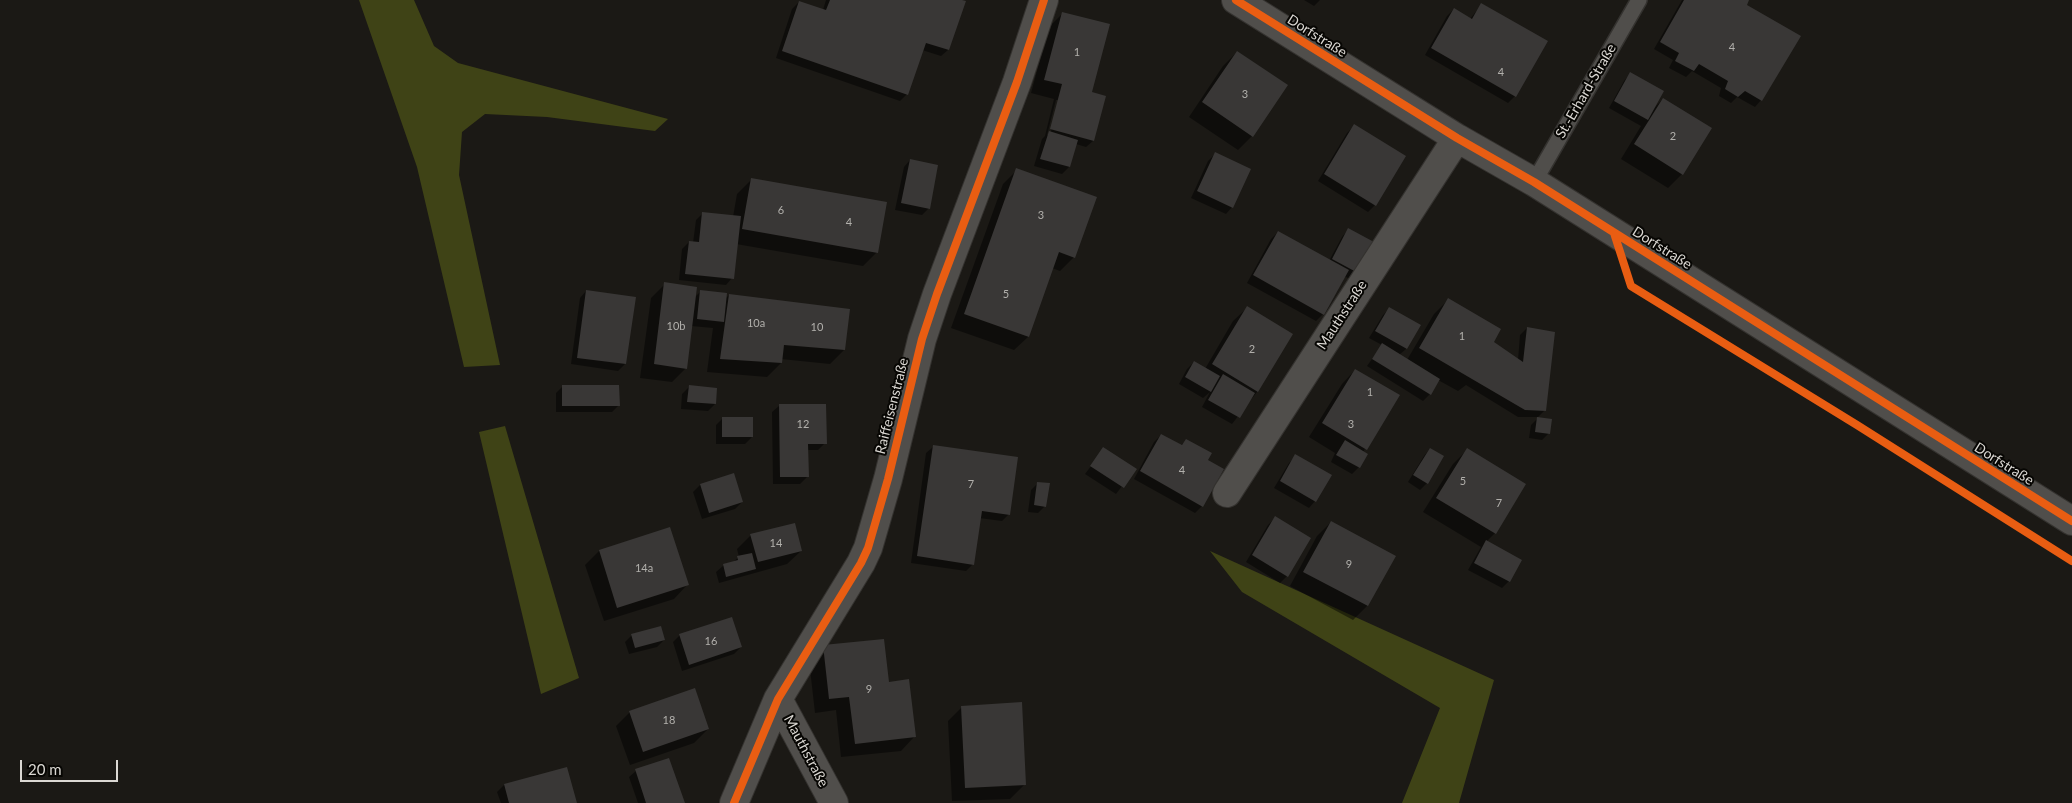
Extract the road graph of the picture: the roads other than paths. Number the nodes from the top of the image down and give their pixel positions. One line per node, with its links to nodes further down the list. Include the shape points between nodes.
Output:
1 (1044, 0): 8 (street, Raiffeisenstraße, via 922,339 868,548)
2 (1236, 0): 4 (street, Dorfstraße)
3 (1639, 0): 5 (lane, St.-Erhard-Straße)
4 (1457, 138): 5 (street, Dorfstraße); 6 (street, Mauthstraße)
5 (1534, 182): 7 (street, Dorfstraße)
6 (1227, 493)
7 (2072, 521)
8 (778, 699): 9 (street, Raiffeisenstraße); 10 (street, Mauthstraße)
9 (734, 803)
10 (834, 803)

